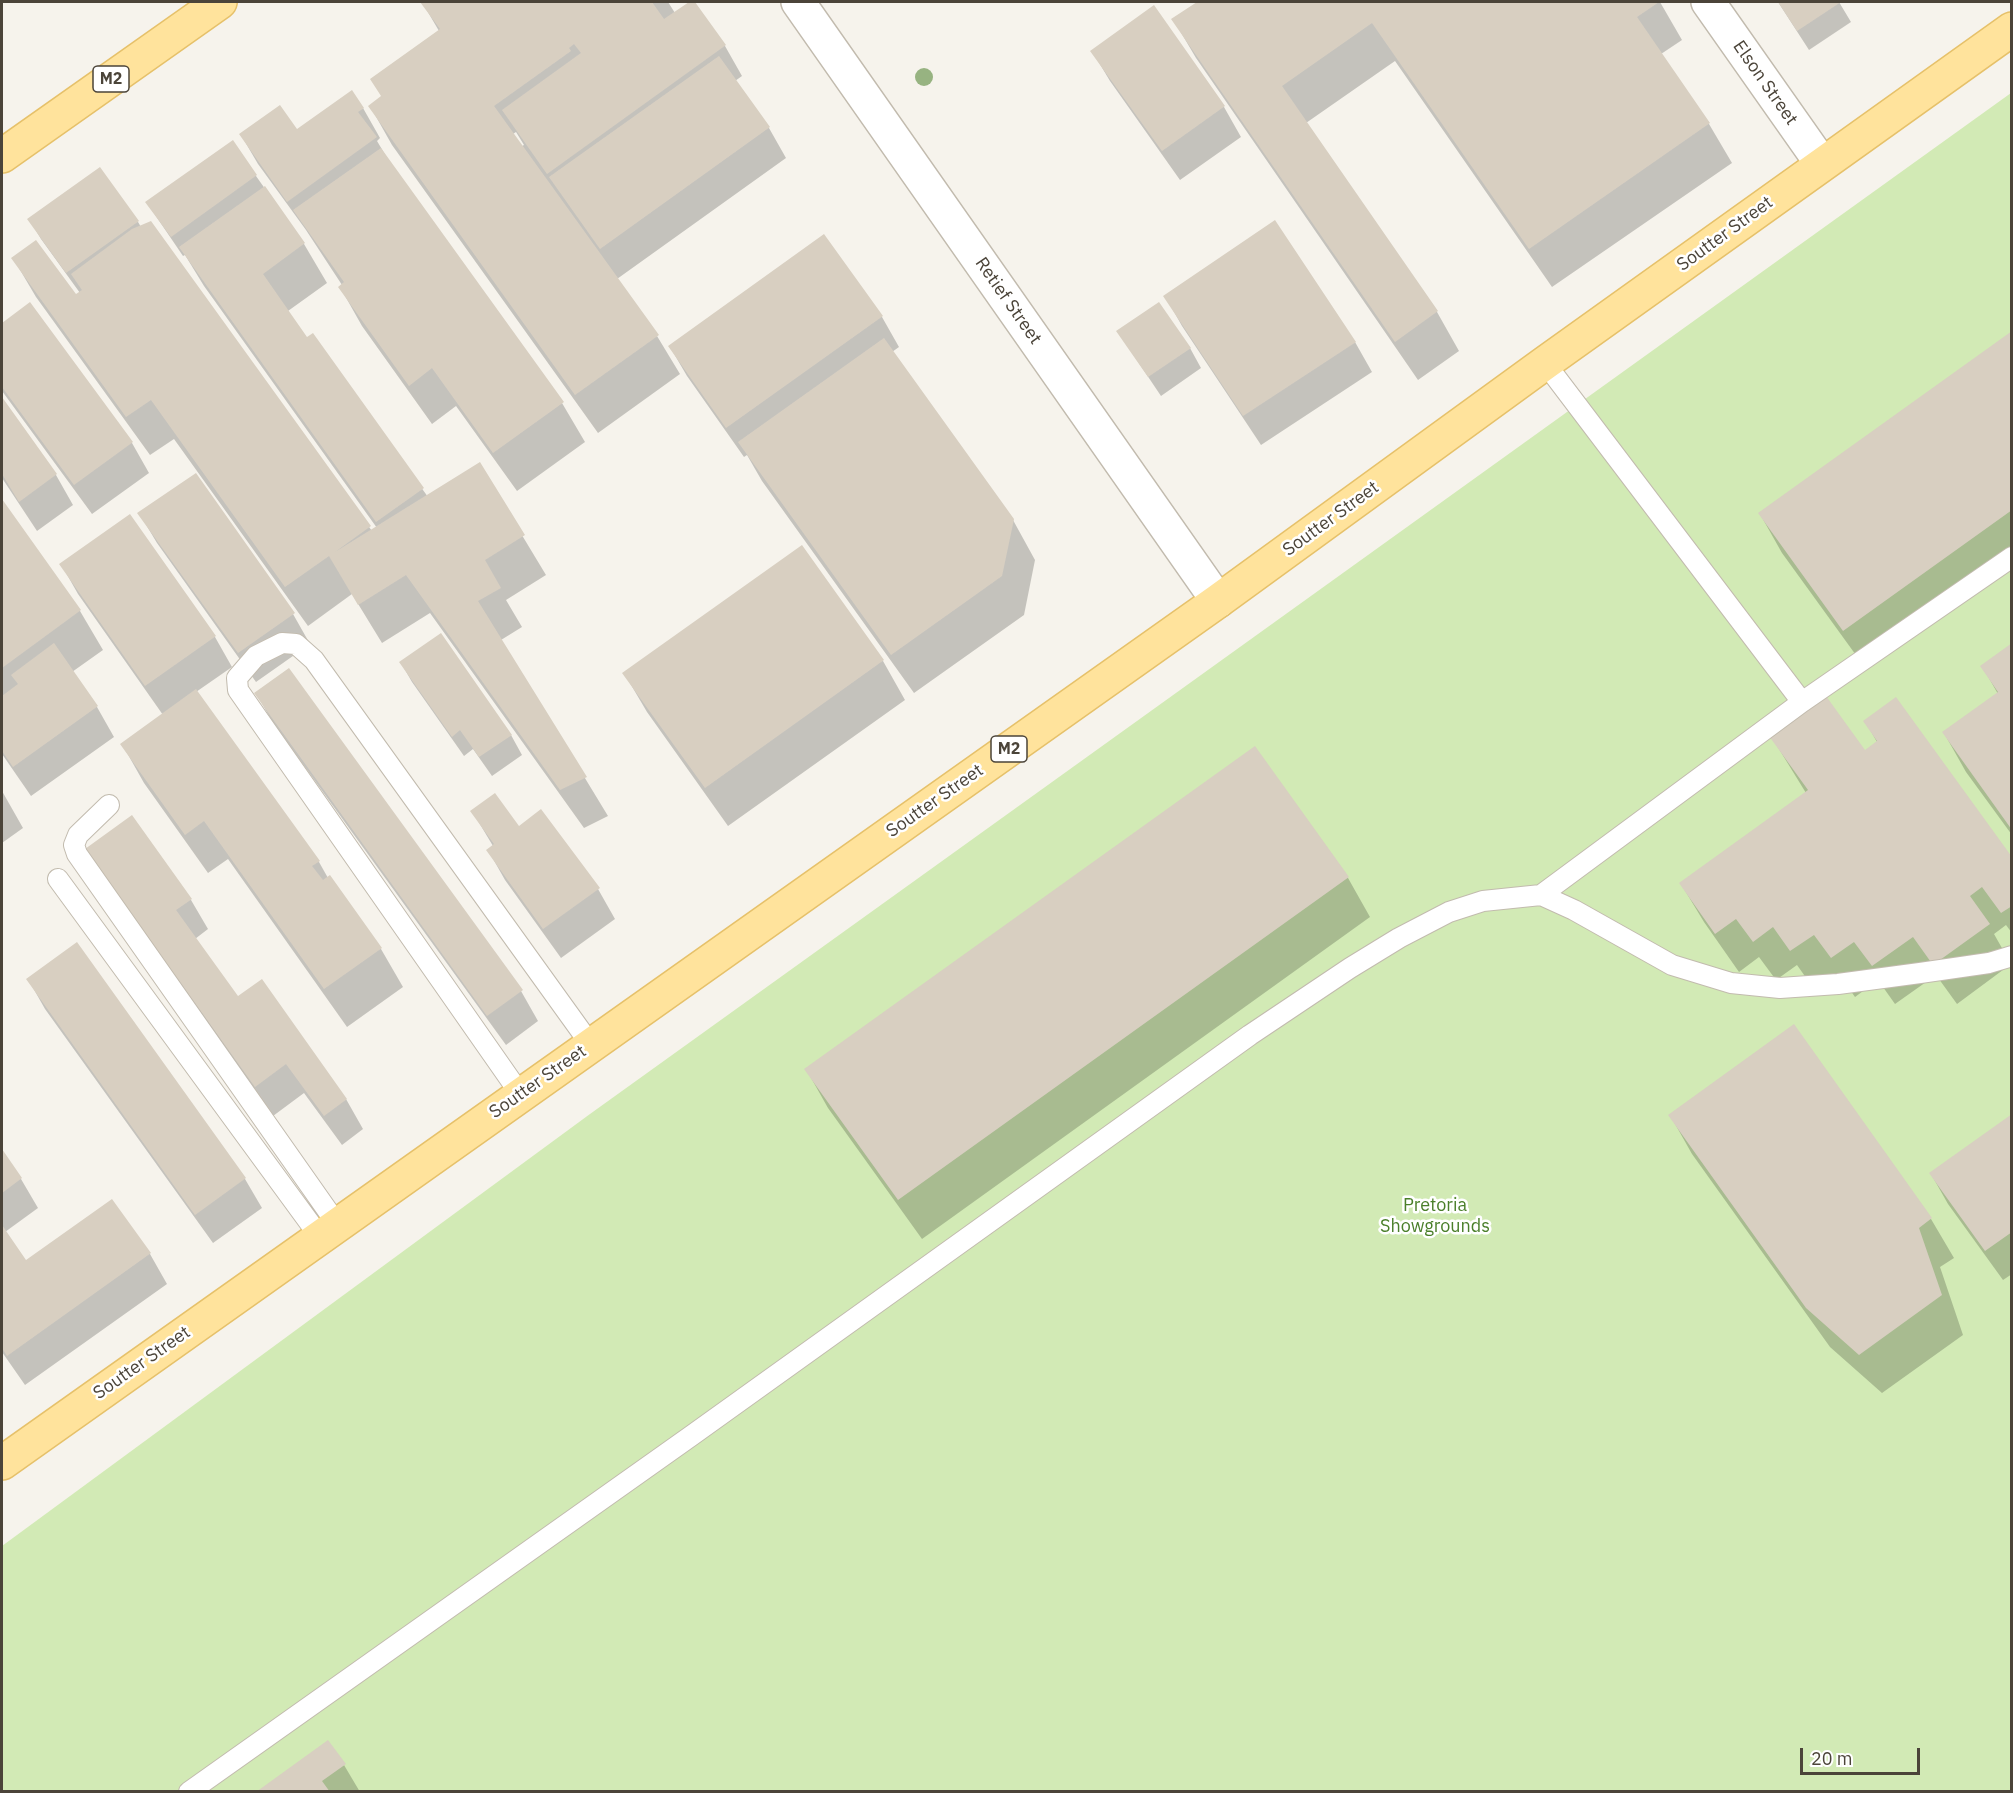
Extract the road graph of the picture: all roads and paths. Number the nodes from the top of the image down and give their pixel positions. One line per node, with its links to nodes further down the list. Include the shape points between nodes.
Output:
1 (220, 2): 5 (main road, M2)
2 (798, 2): 9 (street, Retief Street)
3 (1708, 2): 6 (street, Elson Street)
4 (2012, 29): 6 (main road, Soutter Street / M2)
5 (2, 156)
6 (1822, 164): 7 (main road, Soutter Street / M2)
7 (1545, 363): 9 (main road, Soutter Street / M2); 10 (lane)
8 (2012, 557): 10 (lane)
9 (1218, 601): 15 (main road, Soutter Street / M2)
10 (1802, 702): 13 (lane)
11 (108, 805): 17 (lane, via 78,835 74,845 77,854)
12 (58, 879): 17 (lane)
13 (1541, 895): 14 (lane, via 1672,965 1731,983 1780,988 1838,984 1989,963); 19 (lane, via 1483,901 1449,912 1341,974)
14 (2012, 956)
15 (591, 1045): 16 (main road, Soutter Street / M2); 16 (lane, via 314,660 296,644 282,643 256,656 237,678 238,690)
16 (521, 1095): 17 (main road, Soutter Street / M2)
17 (328, 1231): 18 (main road, Soutter Street / M2)
18 (2, 1463)
19 (189, 1791)

